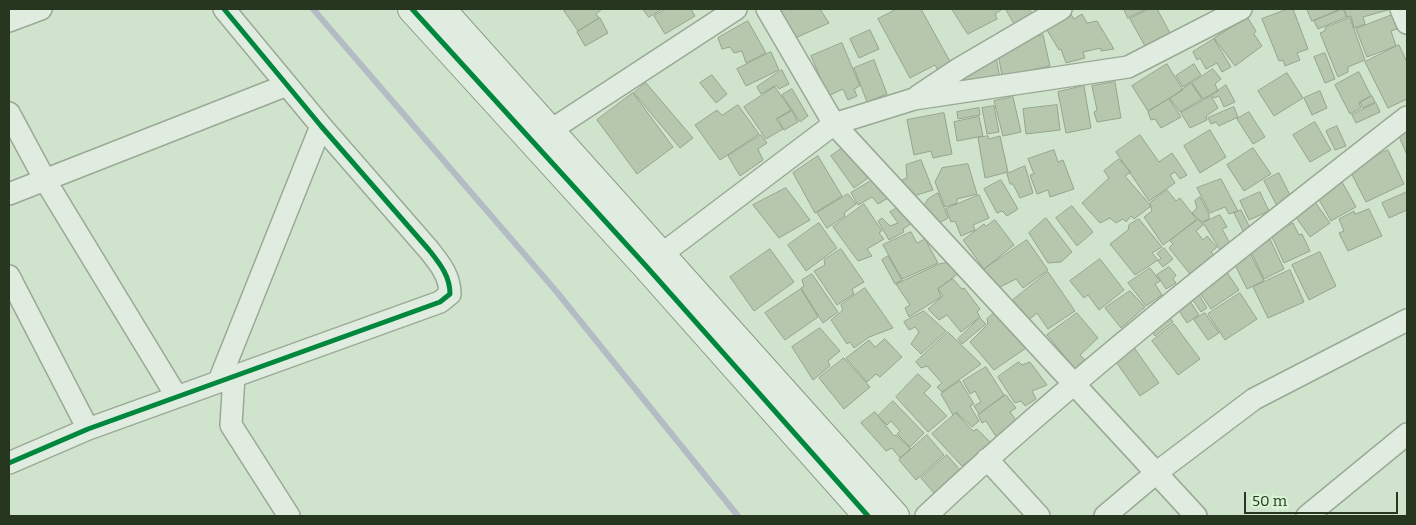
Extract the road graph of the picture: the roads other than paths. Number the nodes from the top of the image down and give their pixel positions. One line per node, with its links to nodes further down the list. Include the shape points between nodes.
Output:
1 (41, 9): 10 (street)
2 (224, 9): 12 (street)
3 (412, 9): 21 (street)
4 (441, 9): 18 (street)
5 (736, 9): 18 (street)
6 (767, 9): 16 (street)
7 (1061, 9): 13 (street)
8 (1241, 9): 13 (street, via 1128,67)
9 (1401, 9): 11 (street)
10 (9, 21)
11 (1407, 23)
12 (287, 85): 17 (street); 19 (street)
13 (914, 99): 16 (street)
14 (9, 113): 19 (street)
15 (1407, 117): 25 (street, via 1226,258)
16 (834, 124): 21 (street); 25 (street)
17 (321, 126): 24 (street); 24 (street, via 443,268 450,282 450,294 440,302)
18 (551, 130): 21 (street)
19 (45, 180): 20 (street); 26 (street)
20 (9, 194)
21 (653, 260): 33 (street); 34 (street)
22 (9, 276): 27 (street)
23 (1407, 320): 31 (street, via 1254,399)
24 (227, 378): 26 (street); 32 (street, via 231,425)
25 (1075, 384): 29 (street); 31 (street)
26 (177, 397): 27 (street)
27 (88, 429): 30 (street)
28 (1407, 434): 39 (street)
29 (987, 459): 35 (street); 36 (street)
30 (9, 463)
31 (1156, 472): 37 (street); 38 (street)
32 (289, 516)
33 (868, 516)
34 (895, 516)
35 (926, 516)
36 (1039, 516)
37 (1105, 516)
38 (1196, 516)
39 (1307, 516)

